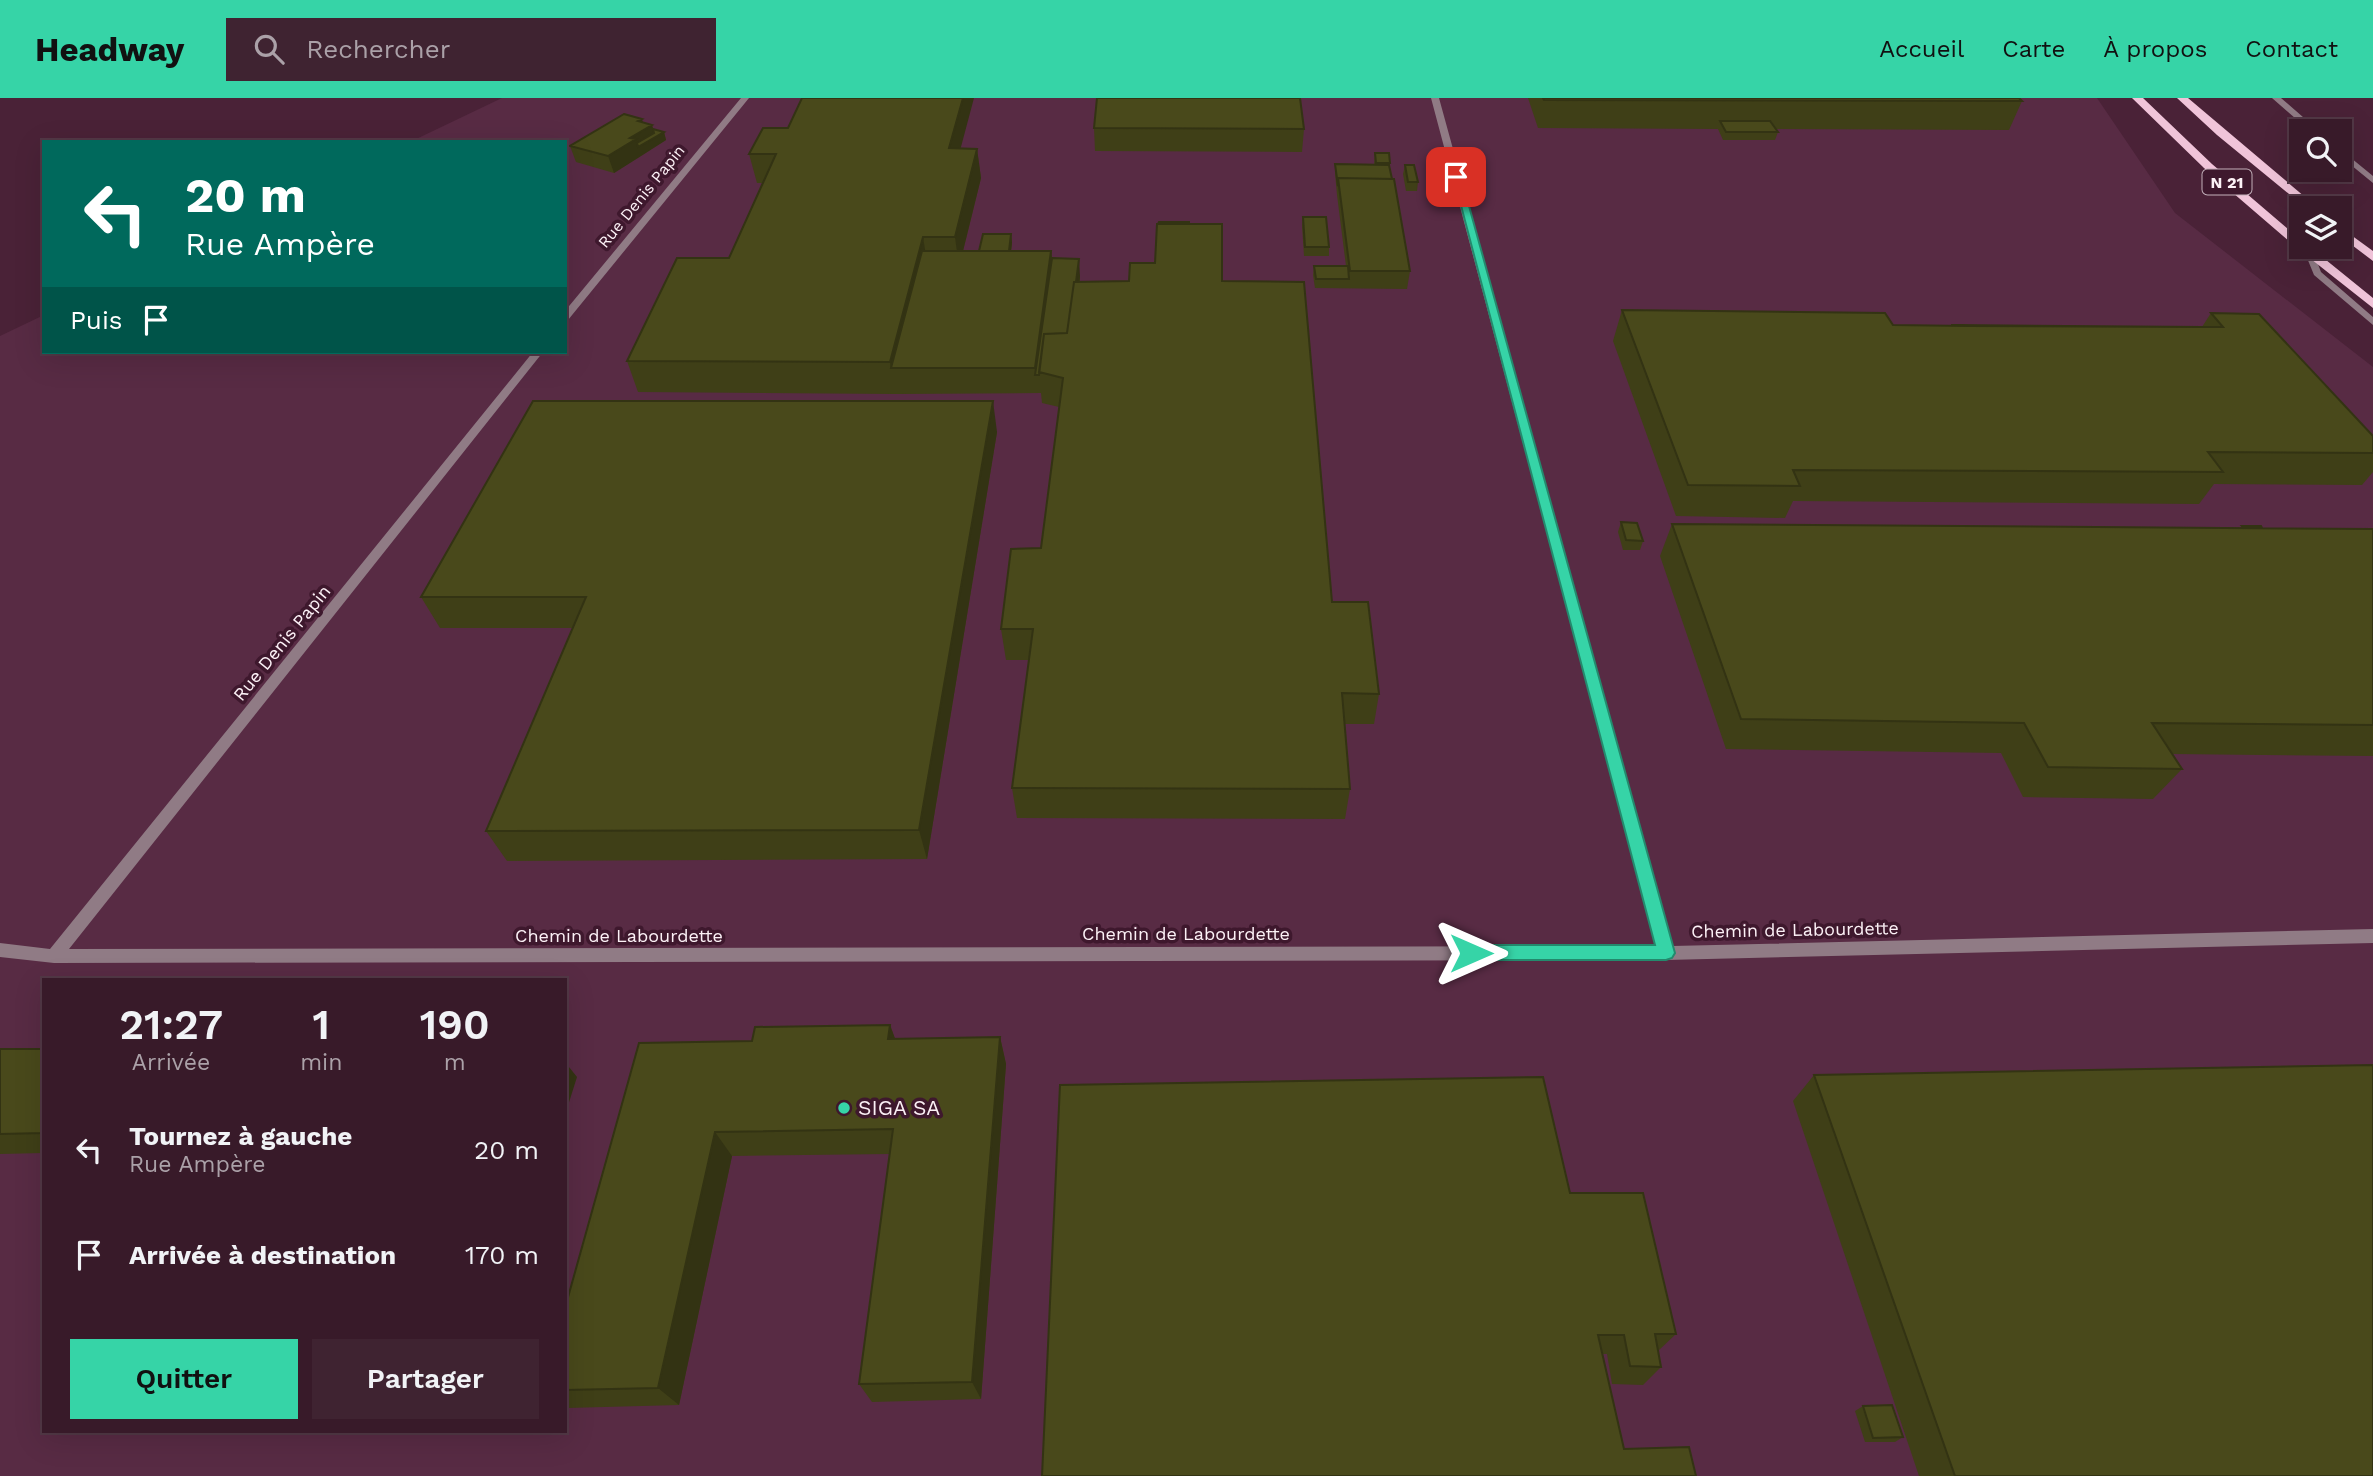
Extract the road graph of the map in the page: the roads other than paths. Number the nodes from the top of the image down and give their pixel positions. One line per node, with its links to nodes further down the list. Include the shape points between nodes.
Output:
1 (745, 98): 16 (street, Rue Denis Papin)
2 (1435, 98): 21 (street)
3 (2137, 98): 10 (main road, N 21)
4 (2182, 98): 9 (main road, N 21)
5 (2276, 98): 6 (street)
6 (2301, 119)
7 (2352, 162): 8 (street)
8 (2373, 180)
9 (2298, 196)
10 (2289, 234)
11 (2352, 240): 12 (main road)
12 (2373, 257)
13 (2310, 259): 17 (street, via 2317,273)
14 (2318, 259): 15 (main road, N 21)
15 (2373, 304)
16 (567, 316)
17 (2373, 322)
18 (536, 354): 22 (street, Rue Denis Papin)
19 (2373, 936): 21 (street, Chemin de Labourdette)
20 (0, 950): 22 (street, Chemin de Labourdette)
21 (1666, 953): 22 (street, Chemin de Labourdette)
22 (54, 956)

